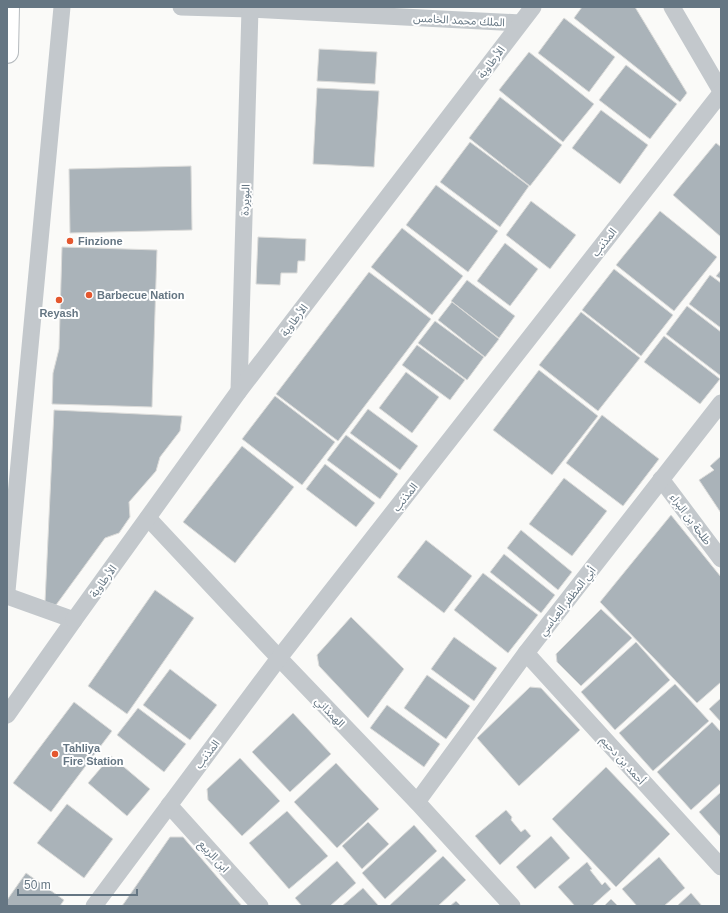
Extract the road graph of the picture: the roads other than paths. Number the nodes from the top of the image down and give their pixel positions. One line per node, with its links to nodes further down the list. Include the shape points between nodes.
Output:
1 (8, 7): 8 (main road)
2 (62, 7): 15 (street)
3 (181, 7): 6 (street, الملك محمد الخامس)
4 (533, 7): 7 (street, الأرطاوية)
5 (672, 7): 9 (street)
6 (250, 9): 7 (street, الملك محمد الخامس); 10 (street, البويردة)
7 (520, 23): 10 (street, الأرطاوية)
8 (7, 52)
9 (721, 92): 19 (street, المذنب)
10 (239, 391): 13 (street, الأرطاوية)
11 (721, 402): 12 (street, أبي المظفر العباسي)
12 (661, 479): 14 (street, طلحة بن البراء); 18 (street, أبي المظفر العباسي)
13 (148, 518): 17 (street, الأرطاوية); 19 (street, الهمذاني)
14 (721, 559)
15 (7, 591)
16 (7, 596): 17 (street)
17 (74, 620): 20 (street, الأرطاوية)
18 (526, 653): 21 (street, أبي المظفر العباسي); 23 (street, أحمد بن دحيم)
19 (279, 658): 21 (street, الهمذاني); 22 (street, المذنب)
20 (7, 715)
21 (417, 802): 26 (street, الهمذاني)
22 (169, 805): 24 (street, المذنب); 25 (street, ابن الربيع)
23 (721, 867)
24 (94, 906)
25 (260, 906)
26 (512, 906)

